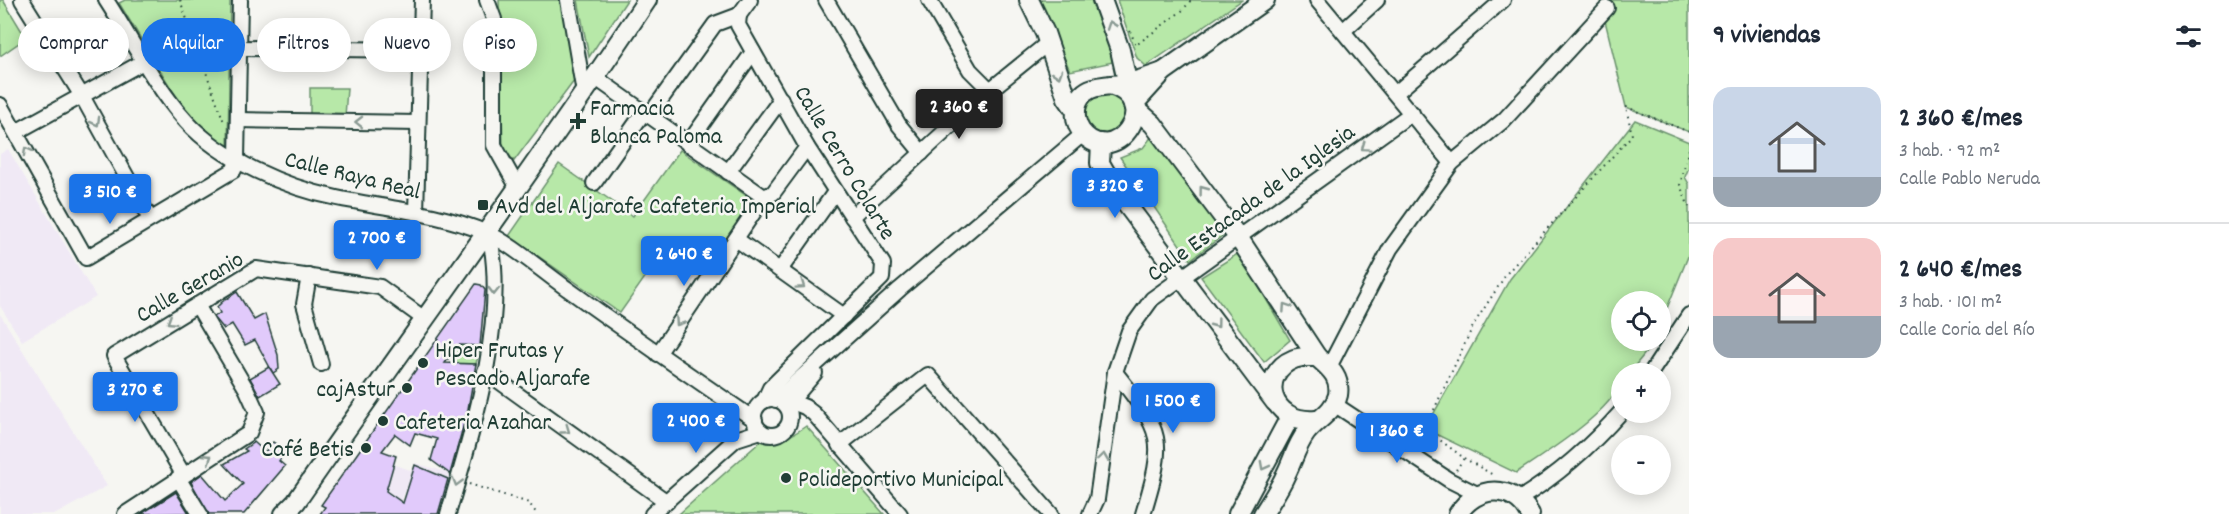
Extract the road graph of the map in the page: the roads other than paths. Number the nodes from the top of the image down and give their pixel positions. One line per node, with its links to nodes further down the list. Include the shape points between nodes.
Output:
1 (22, 0): 38 (street)
2 (106, 0): 27 (street, Calle Raya Real)
3 (240, 0): 19 (street)
4 (422, 0): 20 (street)
5 (487, 0): 57 (street, via 494,19 494,145)
6 (568, 0): 36 (street)
7 (647, 0): 33 (street)
8 (750, 0): 18 (street)
9 (826, 0): 52 (street, via 899,125)
10 (929, 0): 35 (street, via 970,70)
11 (1029, 0): 22 (street)
12 (1102, 0): 25 (street, one-way to 12)
13 (1265, 0): 32 (street)
14 (1317, 0): 21 (street)
15 (1377, 0): 21 (street)
16 (1503, 0): 37 (street)
17 (1607, 8): 54 (street, via 1504,120)
18 (739, 15): 26 (street, Calle Cerro Colarte, via 738,26); 44 (street, via 715,24)
19 (239, 18)
20 (421, 18)
21 (1343, 31): 37 (street)
22 (1048, 43): 35 (street); 42 (street, one-way to 42, via 1066,98)
23 (245, 48): 24 (street)
24 (363, 49)
25 (1120, 50): 32 (street, via 1134,68); 34 (street)
26 (753, 52): 39 (street, Calle Cerro Colarte); 50 (street)
27 (141, 59)
28 (141, 63): 38 (street)
29 (150, 72): 53 (street, Calle Raya Real, via 186,121 213,145)
30 (238, 72): 45 (street)
31 (419, 72): 46 (street)
32 (1163, 72): 34 (street); 41 (street)
33 (596, 78): 36 (street); 44 (street)
34 (1119, 84): 41 (street); 42 (street, via 1091,88 1083,94)
35 (990, 90): 52 (street)
36 (584, 93): 57 (street)
37 (1396, 93): 43 (street)
38 (82, 96): 47 (street); 62 (street, one-way to 62)
39 (781, 99): 51 (street, Calle Cerro Colarte); 55 (street)
40 (0, 105): 47 (street)
41 (1133, 105): 49 (street, via 1133,124 1128,133 1111,143); 64 (street, one-way to 41, via 1155,127)
42 (1076, 111): 48 (street)
43 (1412, 113): 54 (street); 64 (street, Calle Estacada de la Iglesia, one-way to 64)
44 (646, 114): 50 (street); 56 (street)
45 (239, 120): 46 (street, one-way to 45); 53 (street)
46 (417, 123): 60 (street)
47 (16, 132): 62 (street, one-way to 47, via 86,258)
48 (1083, 134): 49 (street); 81 (street, via 900,289 824,358)
49 (1101, 143): 68 (street, via 1100,163)
50 (688, 144): 55 (street)
51 (807, 147): 58 (street, Calle Cerro Colarte); 59 (street, via 773,193)
52 (922, 153): 61 (street)
53 (237, 159): 60 (street, Calle Raya Real, via 300,188); 62 (street, via 234,170)
54 (1452, 163): 74 (street, via 1390,249)
55 (728, 172): 59 (street)
56 (594, 183)
57 (518, 188): 63 (street)
58 (835, 192): 61 (street, Calle Cerro Colarte); 66 (street)
59 (764, 197): 65 (street)
60 (416, 212): 63 (street, Calle Raya Real)
61 (852, 217): 71 (street, Calle Cerro Colarte, via 883,264 882,278)
62 (150, 219)
63 (489, 233): 72 (street); 73 (street, Calle Raya Real); 77 (street, one-way to 77, via 495,260 494,317)
64 (1238, 237): 68 (street, Calle Estacada de la Iglesia); 74 (street, one-way to 64)
65 (736, 239): 66 (street); 73 (street, one-way to 73)
66 (780, 270): 71 (street, one-way to 71)
67 (309, 276): 69 (street, Calle Geranio, via 256,269); 72 (street, Calle Geranio, via 380,287); 76 (street, via 304,304)
68 (1181, 278): 78 (street, Calle Estacada de la Iglesia, via 1152,298 1129,331); 79 (street, one-way to 79)
69 (198, 305): 87 (street, one-way to 69, via 249,433 257,412); 87 (street, Calle Geranio, one-way to 87, via 114,356)
70 (1689, 315): 75 (street)
71 (844, 316): 81 (street, Calle Cerro Colarte, via 770,388)
72 (423, 318): 93 (street)
73 (658, 354): 85 (street, Calle Raya Real)
74 (1323, 362): 79 (street, via 1297,357 1282,366 1273,386); 80 (street, via 1338,382)
75 (1657, 363)
76 (321, 364)
77 (485, 371): 90 (street, one-way to 90); 94 (street, one-way to 94)
78 (1115, 372): 98 (street, Calle Estacada de la Iglesia, one-way to 78, via 1097,499); 99 (street, via 1149,416 1158,440 1155,472)
79 (1275, 402): 82 (street)
80 (1334, 404): 83 (street); 88 (street, via 1449,480)
81 (782, 405): 85 (street, via 756,411); 85 (street, via 788,426 779,434 766,434); 86 (street, via 815,418)
82 (1290, 417): 83 (street); 100 (street, one-way to 100)
83 (1316, 420): 101 (street, via 1300,442)
84 (1612, 423): 89 (street, via 1546,483)
85 (758, 426): 90 (street, via 736,439)
86 (839, 445): 96 (street); 97 (street, via 928,375)
87 (181, 476): 91 (street); 92 (street)
88 (1477, 494): 89 (street, via 1491,490); 102 (street)
89 (1519, 499): 103 (street)
90 (667, 502): 95 (street)
91 (125, 514)
92 (200, 514)
93 (284, 514)
94 (448, 514)
95 (652, 514)
96 (900, 514)
97 (1051, 514)
98 (1090, 514)
99 (1143, 514)
100 (1238, 514)
101 (1263, 514)
102 (1458, 514)
103 (1530, 514)

